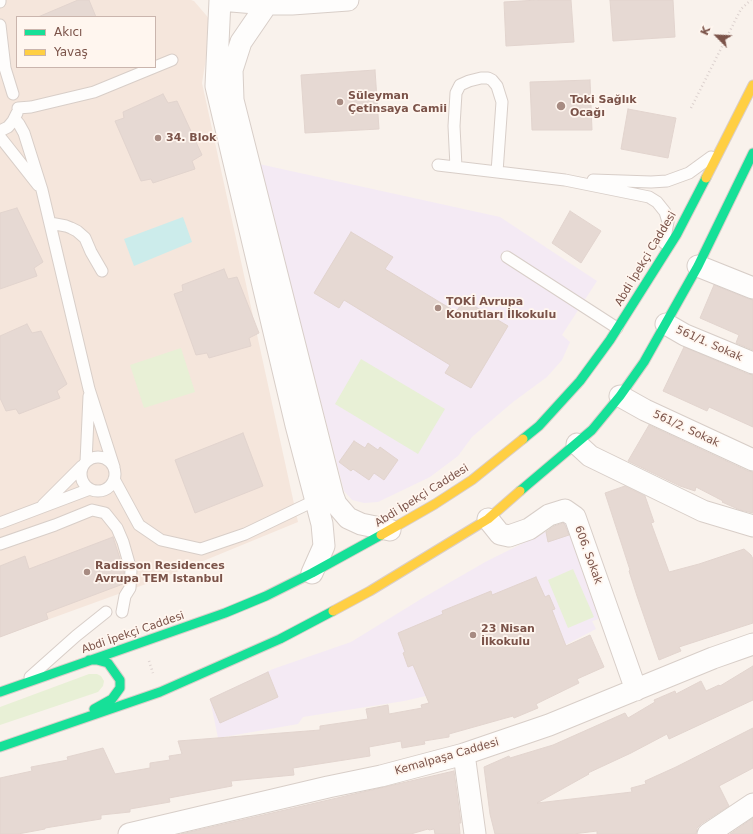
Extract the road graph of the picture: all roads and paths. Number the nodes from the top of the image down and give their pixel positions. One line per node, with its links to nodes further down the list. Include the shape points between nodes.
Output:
1 (220, 0): 4 (street); 40 (street, via 216,86 294,418)
2 (348, 0): 4 (street)
3 (751, 0): 12 (path, via 741,9)
4 (267, 4): 40 (street, via 241,42 232,70 233,100)
5 (0, 25): 11 (lane, via 4,68)
6 (172, 60): 7 (lane)
7 (156, 67)
8 (152, 68): 13 (lane, via 94,92)
9 (0, 85): 11 (lane)
10 (753, 85): 16 (main road, Abdi İpekçi Caddesi)
11 (13, 94): 13 (lane, via 17,101)
12 (691, 108)
13 (16, 113): 14 (lane, via 8,127); 22 (lane)
14 (0, 130)
15 (0, 137): 22 (lane)
16 (721, 149): 21 (lane, via 689,174 668,181); 25 (main road, Abdi İpekçi Caddesi, via 677,234)
17 (753, 153): 26 (main road)
18 (438, 164): 19 (lane)
19 (456, 167): 20 (lane); 20 (lane, via 456,92 460,85 469,81 488,78 497,86 502,102)
20 (497, 172): 21 (lane)
21 (565, 180): 25 (lane, via 649,197 658,202 668,222)
22 (42, 190): 23 (lane)
23 (50, 223): 27 (lane, via 77,230 85,238); 32 (lane)
24 (507, 256): 30 (lane)
25 (661, 259): 30 (main road, Abdi İpekçi Caddesi)
26 (698, 266): 28 (street); 29 (main road)
27 (102, 271)
28 (753, 288)
29 (666, 324): 31 (street, 561/1. Sokak, via 685,335); 33 (main road)
30 (617, 328): 45 (main road, Abdi İpekçi Caddesi, via 580,381 539,426 472,480)
31 (753, 363)
32 (89, 389): 36 (lane); 37 (lane)
33 (620, 396): 34 (main road, via 592,430); 35 (street, 561/2. Sokak)
34 (576, 444): 42 (main road); 44 (street, via 590,456 703,511)
35 (753, 460)
36 (84, 464): 37 (lane, via 95,457 101,457); 39 (lane, via 82,482); 41 (lane)
37 (114, 467): 38 (lane)
38 (114, 479): 39 (lane, via 107,488 96,491); 40 (lane, via 139,526 161,540 201,549 245,534)
39 (90, 489): 41 (lane)
40 (324, 498): 45 (street, via 336,504 348,518 361,524); 47 (street, via 324,546)
41 (38, 509): 43 (lane)
42 (488, 519): 53 (street, 606. Sokak, via 500,534 509,536 529,529 549,515 565,510 574,517); 55 (main road, via 370,591 280,639 160,692)
43 (0, 523)
44 (753, 526)
45 (390, 530): 47 (main road, Abdi İpekçi Caddesi)
46 (0, 544): 49 (lane, via 92,510 105,513 117,528 131,570 130,588 125,596)
47 (312, 573): 51 (main road, Abdi İpekçi Caddesi, via 225,613)
48 (106, 612): 52 (lane)
49 (122, 612)
50 (753, 644): 53 (street, Kemalpaşa Caddesi)
51 (89, 660): 52 (main road, Abdi İpekçi Caddesi); 55 (main road, via 108,663 120,680 120,688 112,699)
52 (23, 684): 54 (main road, Abdi İpekçi Caddesi)
53 (636, 690): 57 (street, Kemalpaşa Caddesi, via 549,725)
54 (0, 692)
55 (79, 721): 56 (main road)
56 (0, 747)
57 (464, 754): 59 (street, Kemalpaşa Caddesi, via 381,776); 60 (street)
58 (753, 804): 61 (street)
59 (129, 834)
60 (475, 834)
61 (708, 834)

